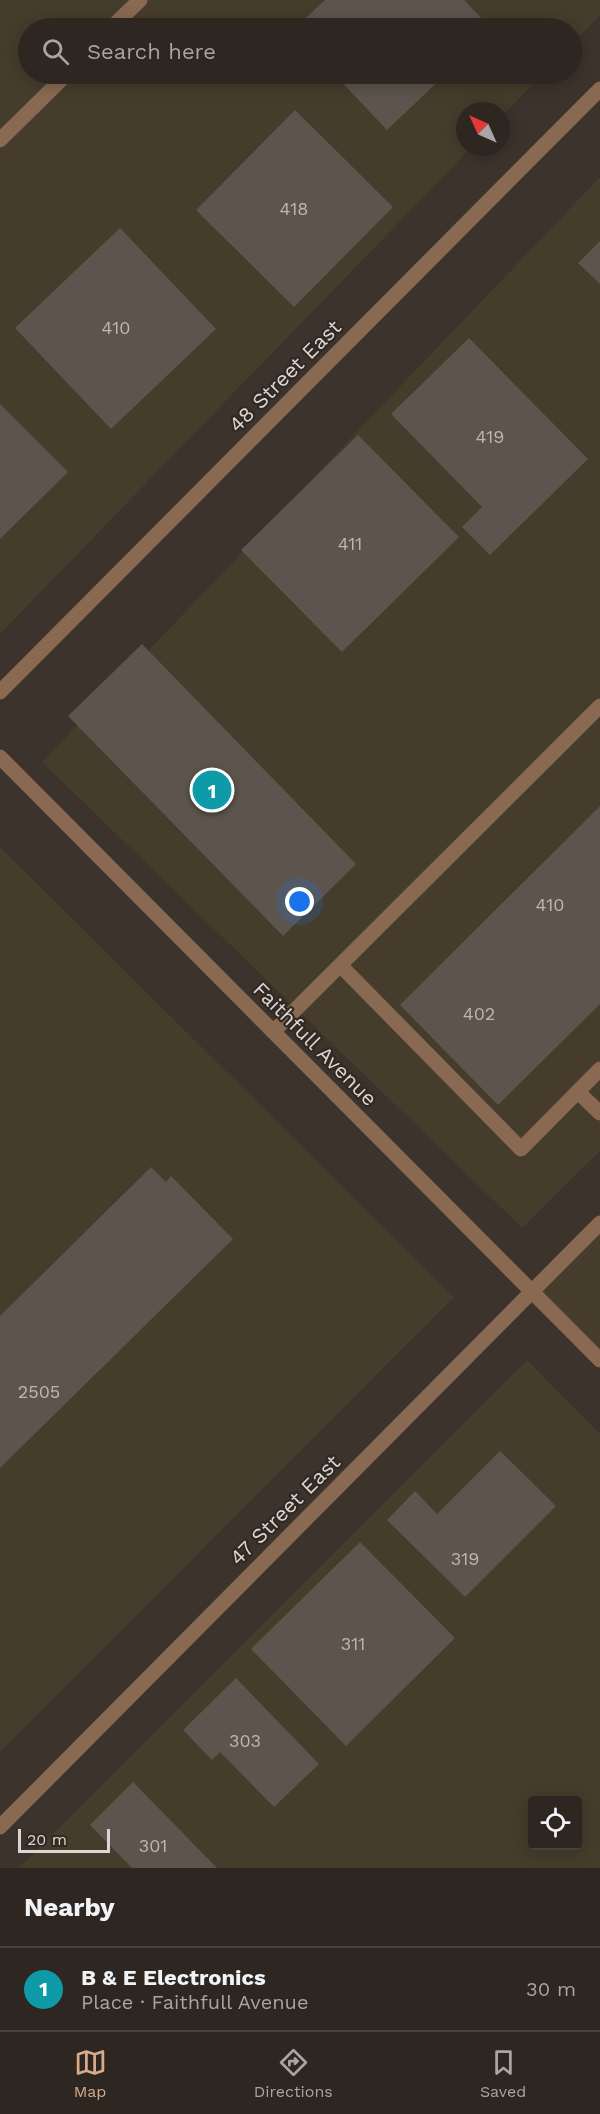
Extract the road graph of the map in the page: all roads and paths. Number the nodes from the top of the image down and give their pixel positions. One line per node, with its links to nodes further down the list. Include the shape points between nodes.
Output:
1 (140, 0): 2 (street)
2 (121, 18)
3 (56, 84): 5 (street)
4 (600, 89): 6 (street, 48 Street East)
5 (0, 140)
6 (0, 692)
7 (600, 706): 9 (street)
8 (0, 757): 10 (street, Faithfull Avenue)
9 (340, 964): 10 (street); 12 (street, via 521,1149)
10 (273, 1032): 15 (street, Faithfull Avenue)
11 (600, 1069): 12 (street)
12 (578, 1092): 13 (street)
13 (600, 1113)
14 (600, 1223): 15 (street, 47 Street East)
15 (532, 1292): 16 (street, Faithfull Avenue); 17 (street, 47 Street East)
16 (600, 1360)
17 (0, 1827)

